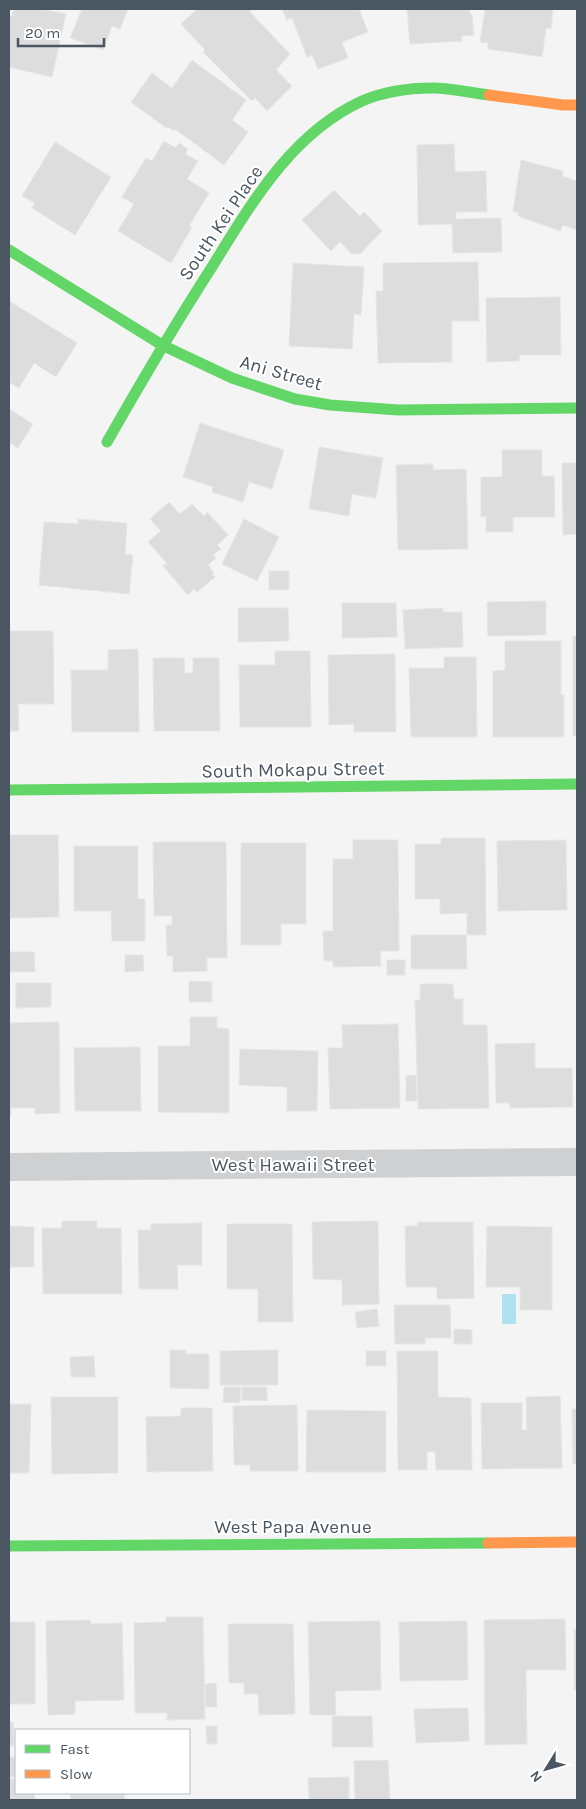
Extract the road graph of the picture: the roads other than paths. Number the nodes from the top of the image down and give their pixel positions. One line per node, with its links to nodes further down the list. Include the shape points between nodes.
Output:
1 (577, 105): 3 (street, South Kei Place, via 433,88 398,91 363,102 326,122 296,149 262,188)
2 (9, 250): 3 (street, Ani Street)
3 (162, 344): 4 (street, Ani Street, via 232,378 295,399 330,405 398,410); 5 (street, South Kei Place)
4 (577, 408)
5 (107, 442)
6 (577, 784): 7 (street, South Mokapu Street)
7 (9, 790)
8 (577, 1162): 9 (street, West Hawaii Street)
9 (9, 1167)
10 (577, 1542): 11 (street, West Papa Avenue)
11 (9, 1546)

